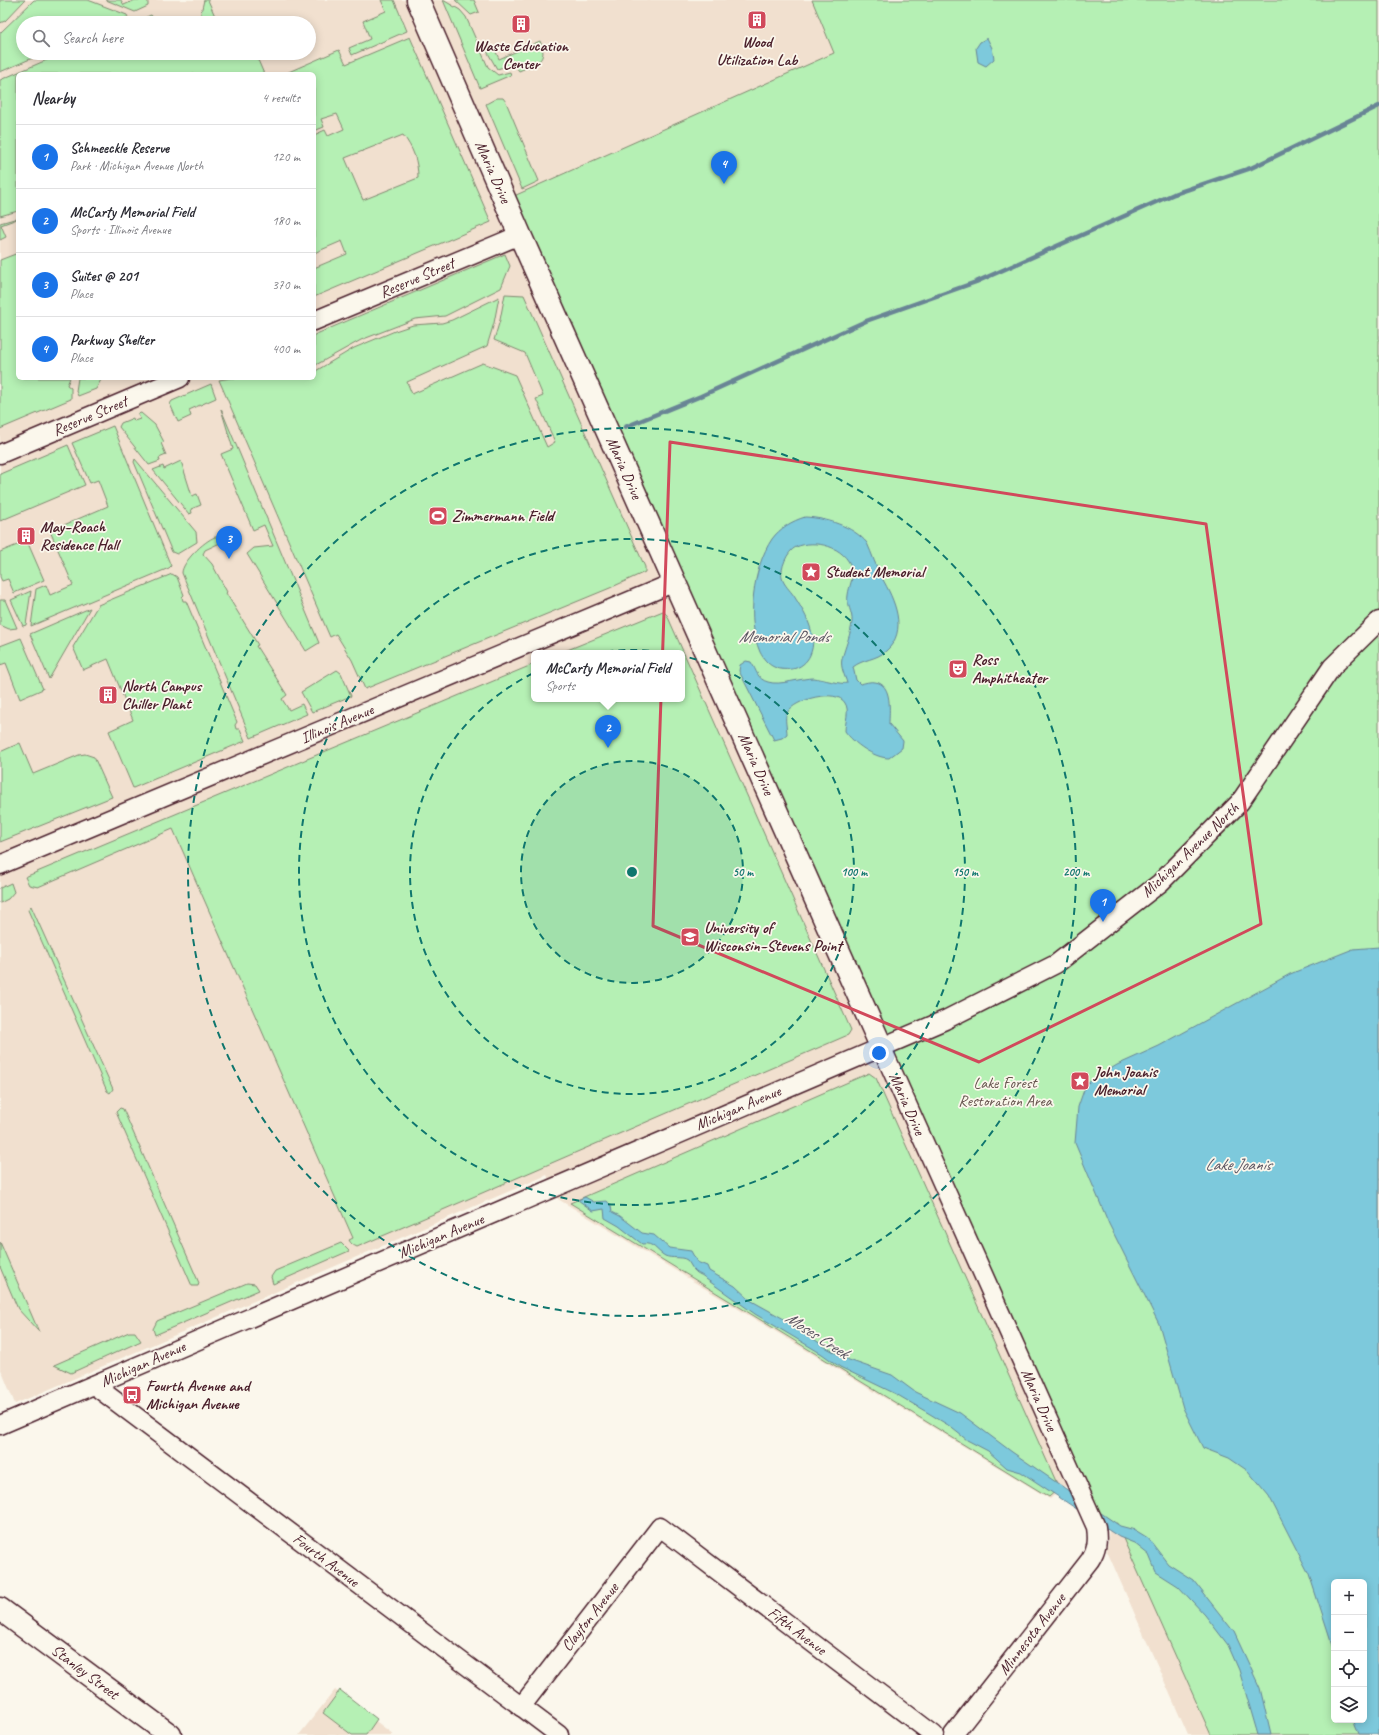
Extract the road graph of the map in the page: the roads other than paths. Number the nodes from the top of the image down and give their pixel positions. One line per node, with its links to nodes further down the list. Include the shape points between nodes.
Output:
1 (418, 0): 2 (street, Maria Drive)
2 (520, 235): 3 (street, Reserve Street); 6 (street, Maria Drive)
3 (316, 321)
4 (175, 380): 5 (street, Reserve Street)
5 (0, 454)
6 (675, 582): 8 (street, Illinois Avenue); 9 (street, Maria Drive)
7 (1379, 621): 9 (street, Michigan Avenue North, via 1332,667 1240,802 1160,883 1056,964 945,1020)
8 (0, 865)
9 (881, 1046): 10 (street, Michigan Avenue); 13 (street, Maria Drive)
10 (94, 1385): 11 (street, Michigan Avenue); 15 (street, Fourth Avenue)
11 (0, 1425)
12 (660, 1527): 15 (street, Clayton Avenue); 18 (street, Fifth Avenue)
13 (1096, 1528): 19 (street, Minnesota Avenue, via 1098,1541 1090,1560)
14 (0, 1609): 16 (street, Stanley Street)
15 (521, 1707): 17 (street, Fourth Avenue)
16 (170, 1735)
17 (559, 1735)
18 (934, 1735)
19 (953, 1735)

